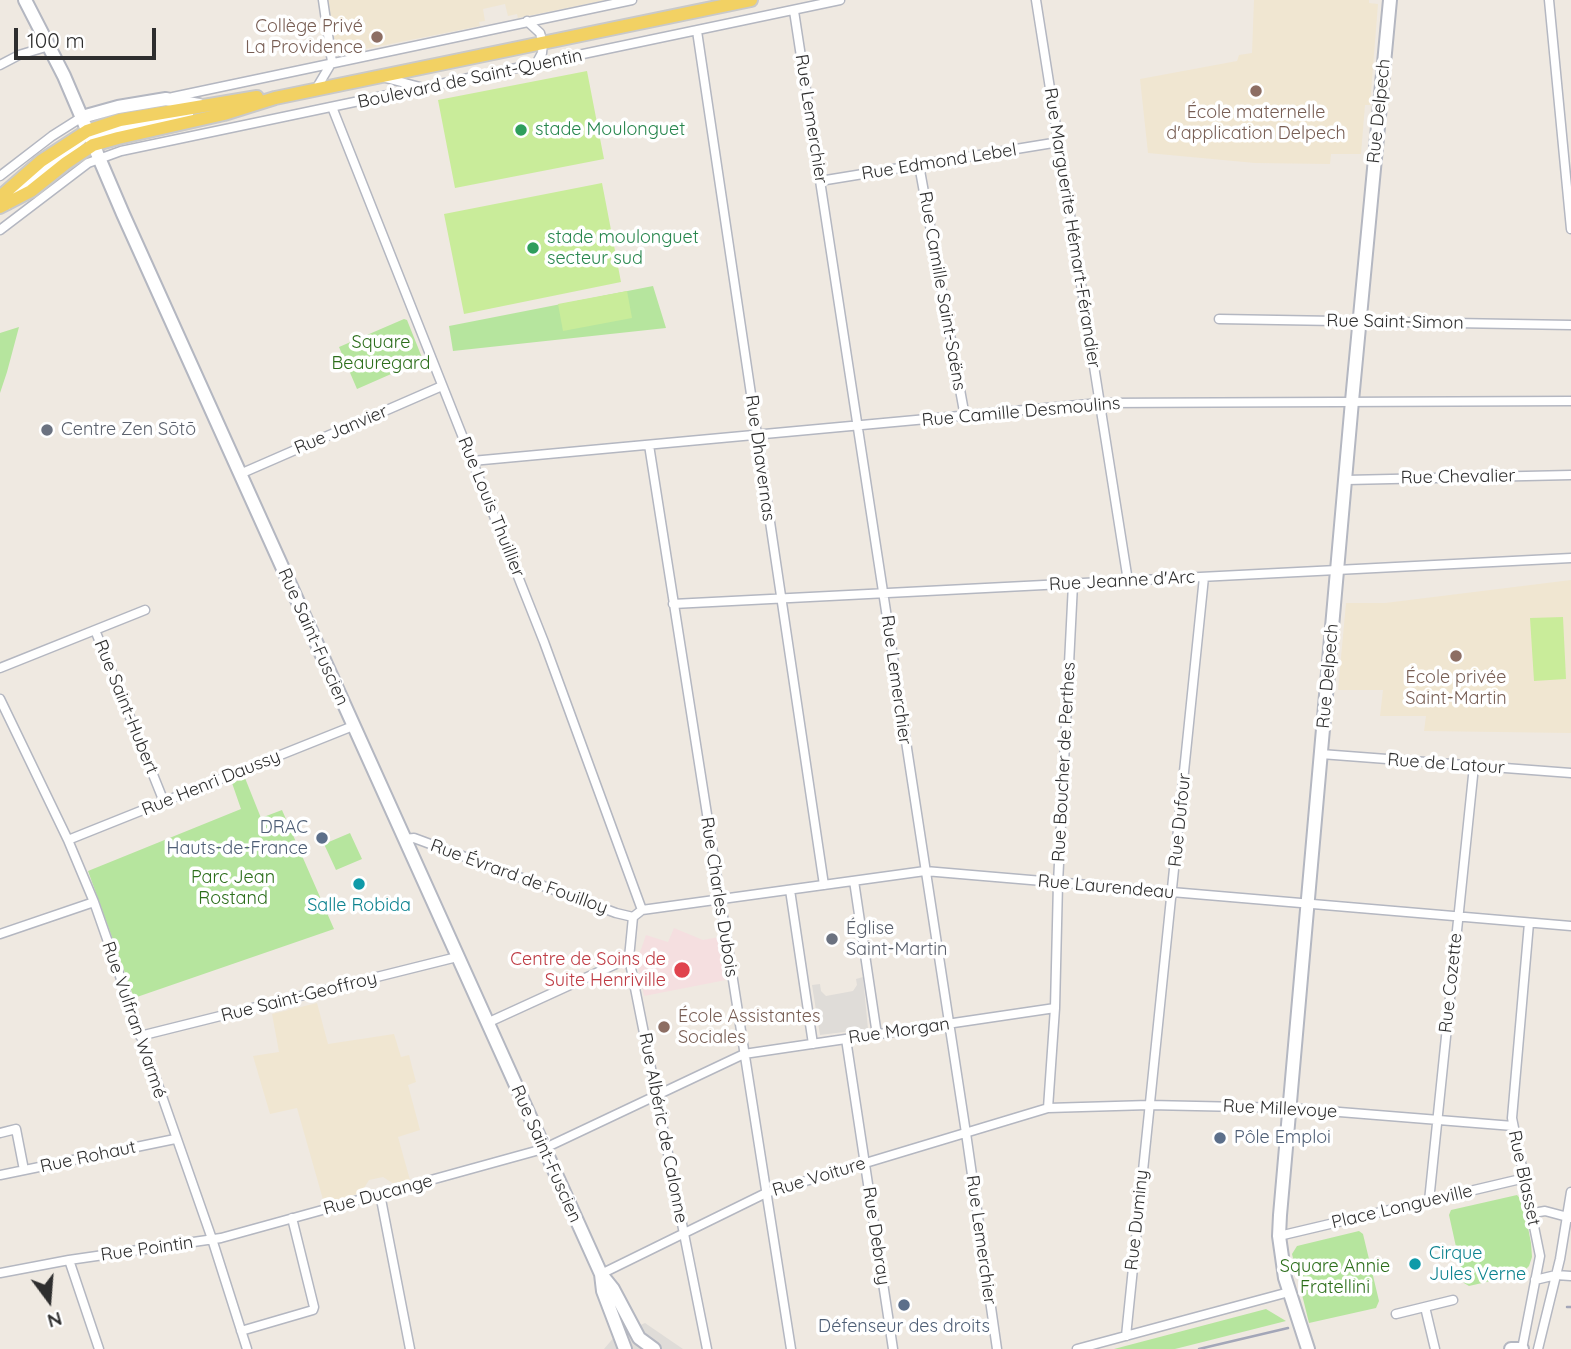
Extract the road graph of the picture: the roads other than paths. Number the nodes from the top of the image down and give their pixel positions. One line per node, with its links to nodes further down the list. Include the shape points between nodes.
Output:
1 (25, 0): 14 (main road, Rue Saint-Fuscien)
2 (323, 0): 15 (street)
3 (632, 0): 11 (street)
4 (751, 0): 13 (main road, Boulevard de Saint-Quentin)
5 (820, 0): 6 (street)
6 (839, 0): 10 (street, Boulevard de Saint-Quentin)
7 (1036, 0): 27 (street, Rue Marguerite Hémart-Férandier)
8 (1390, 0): 38 (main road, Rue Delpech)
9 (1549, 0): 35 (street)
10 (794, 11): 12 (street, Boulevard de Saint-Quentin); 31 (street, Rue Lemerchier)
11 (527, 21): 13 (street); 15 (street)
12 (696, 31): 17 (street, Boulevard de Saint-Quentin); 46 (street, Rue Dhavernas)
13 (543, 43): 17 (street); 18 (main road, Boulevard de Saint-Quentin)
14 (49, 46): 16 (street); 25 (main road, Rue Saint-Fuscien)
15 (332, 62): 20 (street); 22 (street)
16 (0, 65)
17 (535, 66): 19 (street, Boulevard de Saint-Quentin)
18 (378, 76): 19 (street); 20 (main road, Boulevard de Saint-Quentin)
19 (426, 88): 24 (street, Boulevard de Saint-Quentin)
20 (316, 89): 21 (main road, Boulevard de Saint-Quentin)
21 (275, 98): 23 (main road, Boulevard de Saint-Quentin); 28 (main road, Boulevard de Saint-Quentin, via 118,138)
22 (166, 99): 23 (main road); 25 (main road)
23 (203, 106): 26 (main road, Boulevard de Saint-Quentin, via 120,120); 28 (main road, via 192,113 103,134)
24 (332, 107): 28 (street, Boulevard de Saint-Quentin); 40 (street, Rue Louis Thuillier)
25 (82, 117): 26 (main road, Rue Saint-Fuscien); 30 (street)
26 (87, 131): 28 (main road, Rue Saint-Fuscien); 32 (main road)
27 (1059, 142): 29 (street, Rue Edmond Lebel); 43 (street, Rue Marguerite Hémart-Férandier)
28 (96, 151): 32 (main road, via 66,163 31,191); 33 (street, via 88,163); 49 (main road, Rue Saint-Fuscien)
29 (919, 165): 31 (street, Rue Edmond Lebel); 44 (street, Rue Camille Saint-Saëns)
30 (0, 176)
31 (820, 181): 45 (street, Rue Lemerchier)
32 (1, 204)
33 (16, 218): 34 (street); 36 (street)
34 (0, 219)
35 (1571, 229)
36 (0, 230)
37 (1219, 318): 38 (street, Rue Saint-Simon)
38 (1360, 321): 39 (street, Rue Saint-Simon); 41 (main road, Rue Delpech)
39 (1571, 325)
40 (442, 386): 48 (street, Rue Louis Thuillier); 49 (street, Rue Janvier)
41 (1352, 401): 42 (street, Rue Camille Desmoulins); 43 (street, Rue Camille Desmoulins); 51 (main road, Rue Delpech)
42 (1571, 401)
43 (1100, 403): 44 (street, Rue Camille Desmoulins); 55 (street, Rue Marguerite Hémart-Férandier)
44 (965, 417): 45 (street, Rue Camille Desmoulins)
45 (856, 426): 46 (street, Rue Camille Desmoulins); 57 (street, Rue Lemerchier)
46 (757, 434): 47 (street, Rue Camille Desmoulins); 58 (street, Rue Dhavernas)
47 (649, 445): 48 (street, Rue Camille Desmoulins); 59 (street, Rue Charles Dubois)
48 (472, 461): 80 (street, Rue Louis Thuillier)
49 (240, 474): 64 (main road, Rue Saint-Fuscien)
50 (1571, 475): 51 (street, Rue Chevalier)
51 (1346, 480): 53 (main road, Rue Delpech)
52 (1571, 558): 53 (street, Rue Jeanne d'Arc)
53 (1337, 571): 54 (street, Rue Jeanne d'Arc); 65 (main road, Rue Delpech)
54 (1204, 578): 55 (street, Rue Jeanne d'Arc); 76 (street, Rue Dufour)
55 (1128, 581): 56 (street, Rue Jeanne d'Arc)
56 (1073, 584): 57 (street, Rue Jeanne d'Arc); 73 (street, Rue Boucher de Perthes)
57 (884, 593): 58 (street, Rue Jeanne d'Arc); 71 (street, Rue Lemerchier)
58 (781, 598): 59 (street, Rue Jeanne d'Arc); 74 (street, Rue Dhavernas)
59 (673, 604): 77 (street, Rue Charles Dubois)
60 (145, 610): 61 (street)
61 (95, 630): 62 (street, Rue Saint-Hubert); 68 (street, Rue Saint-Hubert)
62 (0, 668)
63 (0, 699): 70 (street, Rue Vulfran Warmé)
64 (353, 726): 68 (street, Rue Henri Daussy); 69 (main road, Rue Saint-Fuscien)
65 (1321, 754): 66 (street, Rue de Latour); 79 (main road, Rue Delpech)
66 (1474, 766): 67 (street, Rue de Latour); 82 (street, Rue Cozette)
67 (1571, 773)
68 (164, 802): 70 (street, Rue Henri Daussy)
69 (404, 839): 81 (street, Rue Évrard de Fouilloy, via 414,838); 86 (main road, Rue Saint-Fuscien)
70 (68, 840): 78 (street, Rue Vulfran Warmé)
71 (925, 872): 72 (street, Rue Laurendeau); 73 (street, Rue Laurendeau); 90 (street, Rue Lemerchier)
72 (854, 881): 74 (street, Rue Laurendeau); 91 (street)
73 (1058, 883): 76 (street, Rue Laurendeau); 88 (street, Rue Boucher de Perthes)
74 (824, 885): 75 (street, Rue Laurendeau)
75 (790, 890): 77 (street, Rue Laurendeau); 94 (street)
76 (1172, 892): 79 (street, Rue Laurendeau); 97 (street, Rue Dufour)
77 (719, 900): 80 (street, Rue Laurendeau); 95 (street, Rue Charles Dubois)
78 (94, 902): 85 (street); 92 (street, Rue Vulfran Warmé)
79 (1308, 904): 82 (street, Rue Laurendeau); 99 (main road, Rue Delpech)
80 (642, 910): 81 (street)
81 (633, 917): 87 (street, Rue Albéric de Calonne)
82 (1458, 917): 83 (street, Rue Laurendeau); 100 (street, Rue Cozette)
83 (1529, 923): 84 (street, Rue Laurendeau); 101 (street, Rue Blasset)
84 (1571, 926)
85 (0, 934)
86 (457, 957): 89 (main road, Rue Saint-Fuscien); 92 (street, Rue Saint-Geoffroy)
87 (629, 958): 89 (street); 96 (street, Rue Albéric de Calonne)
88 (1055, 1009): 90 (street, Rue Morgan); 98 (street, Rue Boucher de Perthes)
89 (487, 1023): 105 (main road, Rue Saint-Fuscien)
90 (948, 1024): 91 (street, Rue Morgan); 103 (street, Rue Lemerchier)
91 (877, 1035): 93 (street, Rue Morgan)
92 (140, 1036): 104 (street, Rue Vulfran Warmé)
93 (846, 1039): 94 (street, Rue Morgan); 106 (street, Rue Debray)
94 (813, 1044): 95 (street, Rue Morgan)
95 (744, 1054): 96 (street, Rue Morgan); 112 (street, Rue Charles Dubois)
96 (656, 1096): 105 (street, Rue Ducange); 117 (street, Rue Albéric de Calonne)
97 (1149, 1105): 98 (street, Rue Millevoye); 99 (street, Rue Millevoye); 132 (street, Rue Duminy)
98 (1048, 1108): 103 (street, Rue Voiture)
99 (1290, 1108): 100 (street, Rue Millevoye); 118 (main road, Rue Delpech)
100 (1437, 1120): 101 (street, Rue Millevoye); 113 (street, Rue Cozette)
101 (1513, 1126): 109 (street, Rue Blasset)
102 (0, 1133): 107 (street, via 16,1129)
103 (966, 1133): 106 (street, Rue Voiture); 142 (street, Rue Lemerchier)
104 (175, 1139): 107 (street, Rue Rohaut); 119 (street, Rue Vulfran Warmé)
105 (543, 1149): 111 (street, Rue Ducange); 122 (main road, Rue Saint-Fuscien)
106 (865, 1163): 112 (street, Rue Voiture); 141 (street, Rue Debray)
107 (24, 1170): 108 (street, Rue Rohaut)
108 (0, 1175)
109 (1525, 1178): 113 (street, Place Longueville); 114 (street, Rue Blasset)
110 (1571, 1192): 115 (street)
111 (380, 1194): 116 (street, Rue Ducange); 136 (street)
112 (766, 1194): 117 (street, Rue Voiture); 140 (street, Rue Charles Dubois)
113 (1429, 1201): 118 (street, Place Longueville)
114 (1533, 1213): 115 (street); 125 (street, Rue Blasset, via 1540,1256)
115 (1569, 1217): 123 (street)
116 (292, 1218): 119 (street, Rue Ducange); 130 (street, via 313,1310)
117 (684, 1233): 122 (street, Rue Voiture); 139 (street, Rue Albéric de Calonne)
118 (1279, 1236): 126 (main road, Rue Delpech)
119 (212, 1239): 120 (street, Rue Pointin); 130 (street, Rue Vulfran Warmé)
120 (69, 1260): 121 (street, Rue Pointin); 134 (street)
121 (0, 1273)
122 (601, 1274): 131 (main road, Rue Saint-Fuscien, via 612,1289)
123 (1556, 1275): 124 (street); 125 (street); 148 (street)
124 (1571, 1276)
125 (1535, 1280): 147 (street, Rue Blasset)
126 (1289, 1292): 132 (street); 144 (main road, Rue Delpech)
127 (1453, 1300): 128 (street)
128 (1425, 1307): 129 (street); 145 (street)
129 (1396, 1314)
130 (241, 1331): 135 (street, Rue Vulfran Warmé)
131 (627, 1332): 133 (main road); 137 (main road)
132 (1126, 1336): 143 (street)
133 (651, 1347): 138 (main road)
134 (99, 1349)
135 (247, 1349)
136 (410, 1349)
137 (625, 1349)
138 (632, 1349)
139 (707, 1349)
140 (790, 1349)
141 (893, 1349)
142 (997, 1349)
143 (1077, 1349)
144 (1308, 1349)
145 (1435, 1349)
146 (1511, 1349): 147 (main road)
147 (1522, 1349)
148 (1538, 1349)

